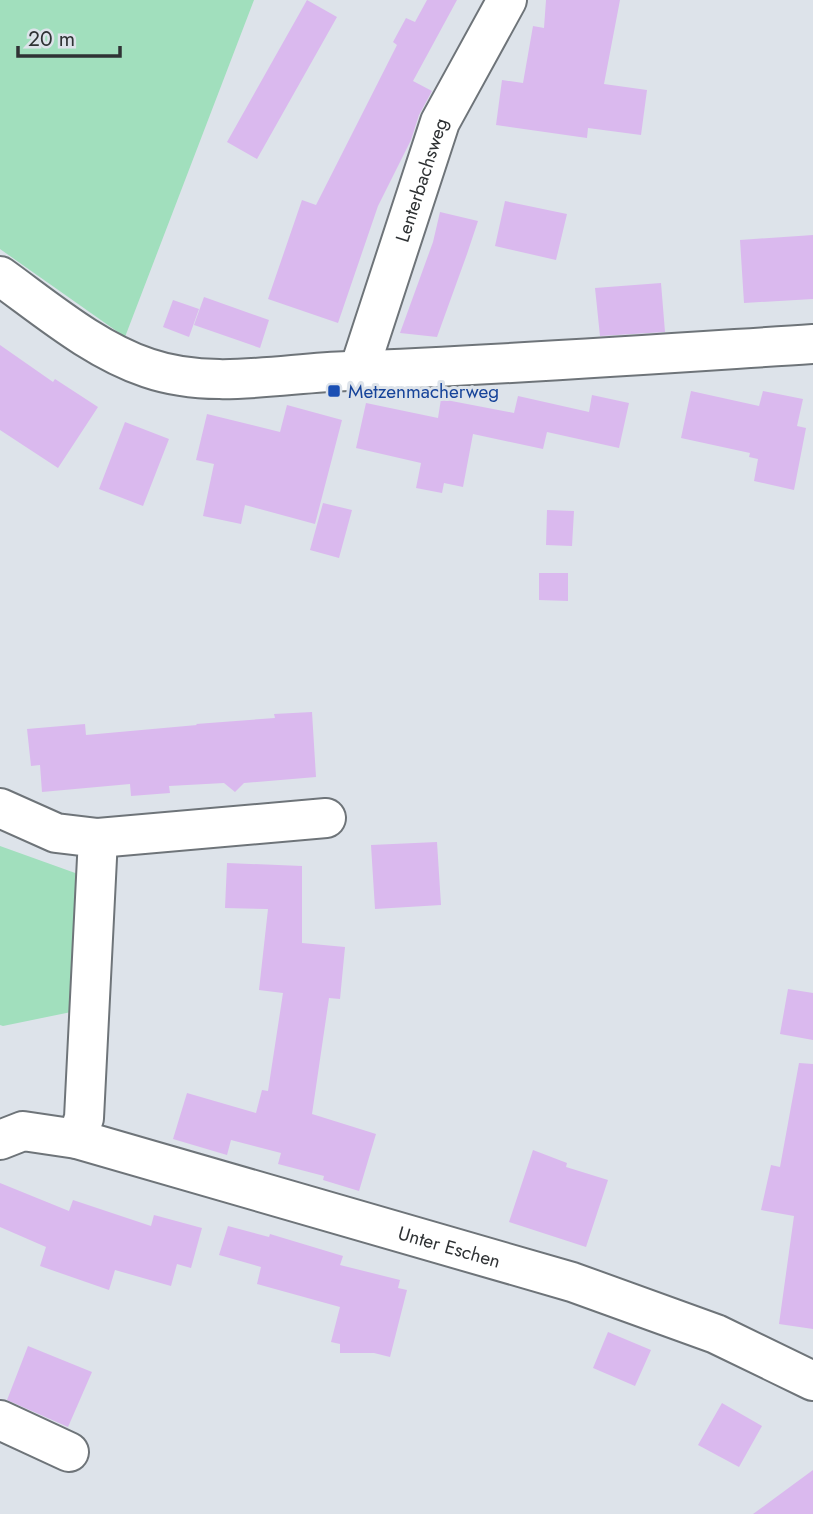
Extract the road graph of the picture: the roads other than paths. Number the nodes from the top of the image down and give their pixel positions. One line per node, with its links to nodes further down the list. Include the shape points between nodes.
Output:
1 (506, 0): 4 (street, Lenterbachsweg, via 440,122)
2 (0, 276): 4 (street, via 115,355 150,369 221,379)
3 (813, 344): 4 (street)
4 (359, 370)
5 (0, 808): 7 (street, via 56,833)
6 (326, 818): 7 (street)
7 (98, 838): 8 (street, via 84,1118)
8 (77, 1139): 9 (street, Unter Eschen, via 23,1131); 10 (street, Unter Eschen, via 572,1282 716,1334)
9 (0, 1140)
10 (813, 1381)
11 (0, 1420): 12 (street)
12 (69, 1452)

